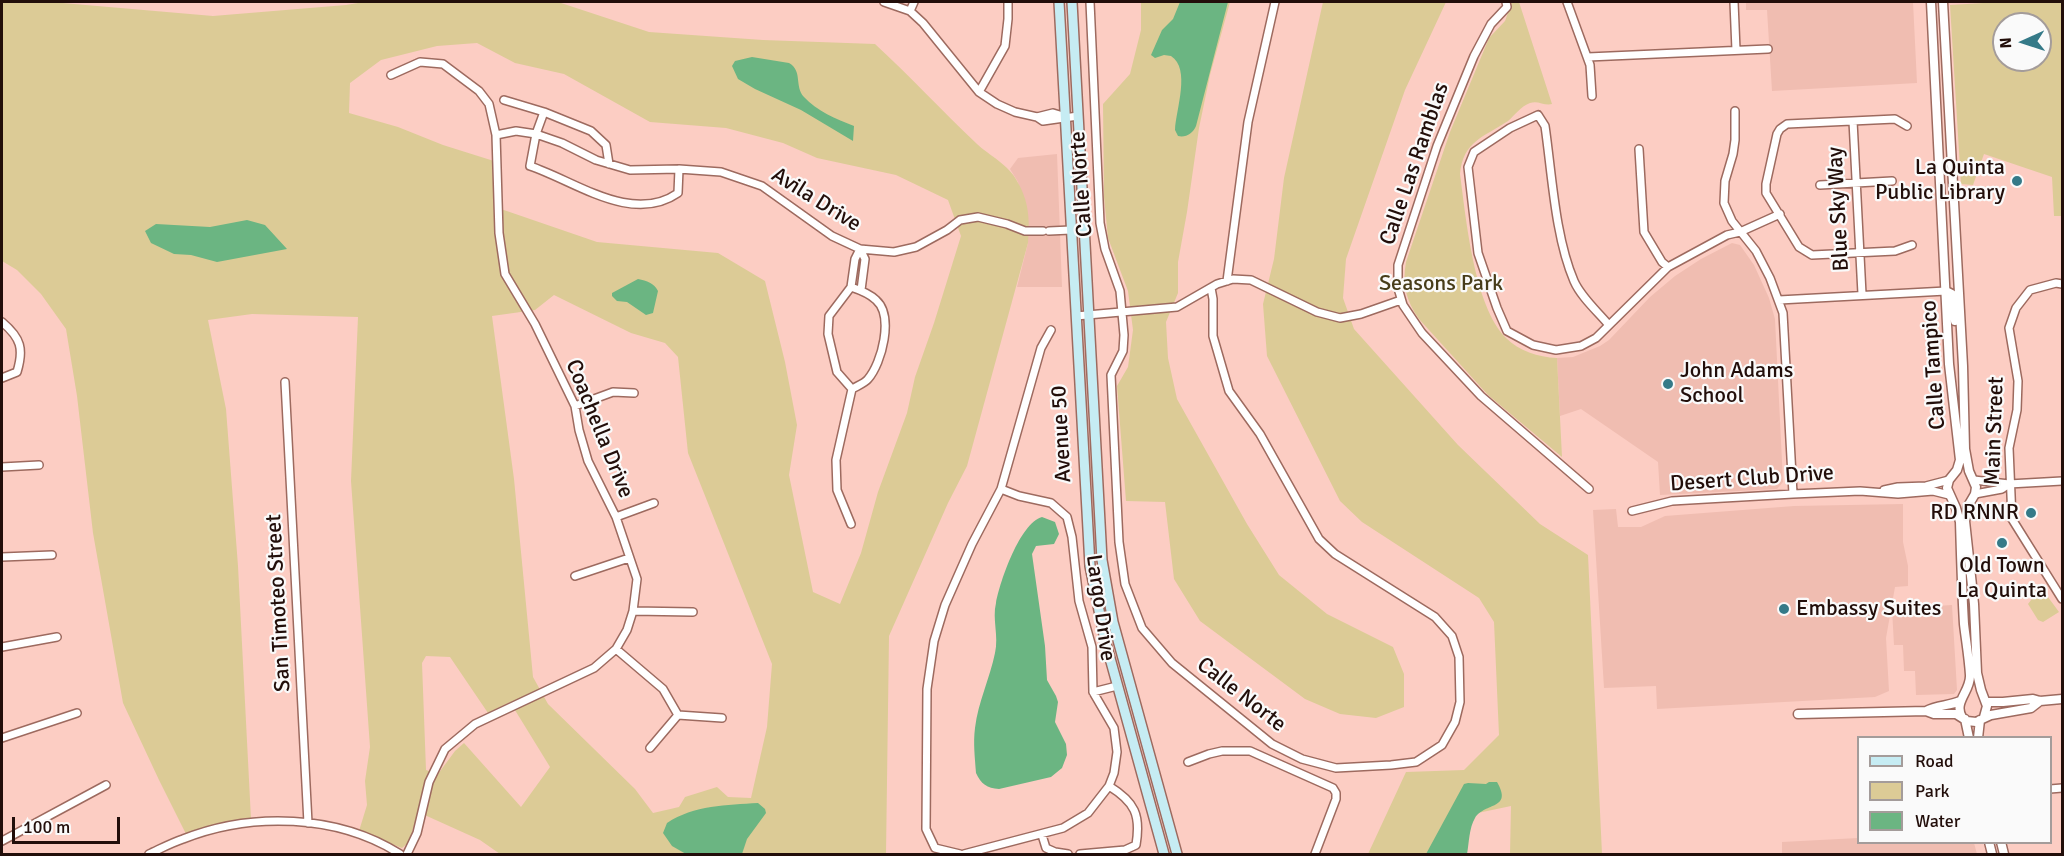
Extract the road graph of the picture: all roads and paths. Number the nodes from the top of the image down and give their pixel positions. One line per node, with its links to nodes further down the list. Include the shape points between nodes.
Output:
1 (884, 2): 13 (street)
2 (914, 2): 13 (street)
3 (1008, 2): 18 (street, via 1005,46)
4 (1059, 2): 24 (main road, Avenue 50)
5 (1072, 2): 23 (main road, Avenue 50)
6 (1090, 2): 51 (street, Calle Norte, via 1100,223 1120,291)
7 (1275, 2): 42 (street, via 1248,122)
8 (1506, 2): 49 (street, Calle Las Ramblas, via 1508,8 1491,24 1474,56 1437,146 1398,265)
9 (1567, 2): 16 (street)
10 (1734, 2): 15 (street)
11 (1931, 2): 47 (street, Calle Tampico)
12 (1943, 2): 57 (street, Calle Tampico)
13 (910, 11): 18 (street)
14 (1768, 49): 15 (street)
15 (1736, 50): 16 (street)
16 (1588, 57): 19 (street)
17 (391, 75): 28 (street, Coachella Drive, via 420,62 443,64 479,91 489,104)
18 (979, 92): 24 (street, via 997,104 1043,121)
19 (1592, 96)
20 (504, 100): 22 (street)
21 (1735, 111): 37 (street, via 1733,154 1724,197 1727,211)
22 (544, 112): 27 (street); 30 (street, via 591,131 606,145)
23 (1078, 116): 24 (street); 52 (main road, Avenue 50)
24 (1065, 117): 36 (main road, Avenue 50)
25 (1852, 121): 26 (street, via 1895,119); 33 (street, Blue Sky Way); 35 (street, via 1787,124 1780,129 1766,184 1769,199)
26 (1907, 126)
27 (536, 134): 28 (street, Avila Drive, via 516,130); 30 (street, Avila Drive); 31 (street, via 530,166 612,200 638,204 668,200 678,193)
28 (496, 135): 62 (street, Coachella Drive, via 499,233 505,274 535,324)
29 (1639, 149): 41 (street, via 1644,232)
30 (609, 164): 31 (street, Avila Drive, via 630,170)
31 (679, 169): 39 (street, Avila Drive, via 721,172 762,186 832,236)
32 (1892, 182): 33 (street)
33 (1857, 183): 34 (street); 40 (street, Blue Sky Way)
34 (1820, 185)
35 (1780, 214): 37 (street); 40 (street, via 1799,246 1812,255)
36 (1071, 230): 39 (street, Avila Drive, via 1025,231 978,217 960,220 916,248 894,252); 53 (main road, Avenue 50)
37 (1740, 232): 41 (street); 50 (street, via 1756,252)
38 (1912, 245): 40 (street, via 1895,251)
39 (860, 249): 44 (street); 46 (street, via 865,259)
40 (1860, 253): 48 (street, Blue Sky Way)
41 (1668, 267): 55 (street)
42 (1227, 281): 45 (street); 49 (street, via 1251,280 1317,312 1340,318)
43 (2062, 284): 68 (street, Main Street, via 2030,290 2016,308 2009,328 2018,381 2017,410 2008,448)
44 (851, 287): 46 (street); 60 (street, via 829,316 828,334 837,372)
45 (1211, 288): 51 (street, via 1177,307); 51 (street, Calle Norte, via 1213,336 1229,391 1260,434 1319,539 1335,554 1435,617 1452,636 1460,691 1455,722 1442,745 1416,762 1335,768 1302,759 1272,744 1172,663 1142,628 1125,584 1119,542 1111,375 1123,351)
46 (861, 290): 60 (street, via 878,301 886,317 877,363 868,380)
47 (1946, 291): 48 (street); 57 (street, via 1952,294); 65 (street, Calle Tampico, via 1949,364 1960,460)
48 (1862, 294): 50 (street)
49 (1401, 300): 70 (street, Calle Las Ramblas, via 1422,333 1481,396)
50 (1779, 300): 72 (street)
51 (1122, 312): 52 (street)
52 (1089, 315): 53 (street); 89 (main road, Avenue 50, via 1102,560 1113,622)
53 (1076, 316): 90 (main road, Avenue 50, via 1090,566)
54 (2, 321): 58 (street, via 17,337 22,355 17,372)
55 (1608, 324): 55 (street, via 1596,338 1581,346 1556,350 1533,345 1507,331 1478,253 1468,167 1474,152 1538,115 1545,126 1566,259 1575,283)
56 (1051, 330): 69 (street, via 1041,348)
57 (1963, 366): 66 (street, Calle Tampico, via 1965,449)
58 (2, 378)
59 (285, 382): 110 (street, San Timoteo Street)
60 (852, 389): 78 (street, via 836,460 837,490)
61 (634, 393): 62 (street, via 613,392)
62 (575, 406): 77 (street, Coachella Drive, via 588,461)
63 (39, 465): 64 (street)
64 (2, 467)
65 (1951, 479): 66 (street, Desert Club Drive, via 1962,473); 71 (street, Desert Club Drive); 74 (street, Calle Tampico, via 1947,488)
66 (1973, 479): 68 (street, Desert Club Drive); 73 (street, Calle Tampico)
67 (2062, 481): 68 (street, Desert Club Drive)
68 (2009, 484): 73 (street, Desert Club Drive); 83 (street, Main Street, via 2016,528)
69 (1001, 489): 91 (street, Largo Drive, via 1051,503 1067,517 1079,601 1092,647); 116 (street, Largo Drive, via 945,605 934,642 927,689 926,829 935,848)
70 (1589, 489)
71 (1875, 492): 72 (street, Desert Club Drive); 74 (street, Desert Club Drive, via 1933,491)
72 (1793, 494): 76 (street, Desert Club Drive, via 1672,501)
73 (1974, 495): 74 (street, Desert Club Drive, via 1962,502); 94 (street, Calle Tampico, via 1965,521 1977,673)
74 (1950, 496): 93 (street, Calle Tampico, via 1960,522 1970,677)
75 (654, 503): 77 (street)
76 (1632, 511)
77 (616, 517): 81 (street, Coachella Drive)
78 (851, 524)
79 (52, 555): 80 (street)
80 (2, 557)
81 (629, 558): 82 (street); 84 (street, Coachella Drive, via 637,579)
82 (575, 576)
83 (2062, 599)
84 (633, 611): 85 (street); 88 (street, Coachella Drive)
85 (693, 612)
86 (57, 637): 87 (street)
87 (2, 647)
88 (616, 649): 99 (street, via 663,689); 115 (street, Coachella Drive, via 594,668 475,724 446,749 429,782 417,834)
89 (1130, 682): 90 (main road); 120 (main road, Avenue 50)
90 (1117, 686): 91 (street); 119 (main road, Avenue 50)
91 (1093, 692): 109 (street, Largo Drive, via 1114,728 1118,752)
92 (2062, 699): 95 (street)
93 (1961, 700): 94 (street, via 1971,694); 96 (street); 101 (street, Calle Tampico, via 1959,708)
94 (1985, 700): 95 (street); 102 (street, Calle Tampico, via 1987,710)
95 (2040, 701): 102 (street, via 2031,708)
96 (1926, 711): 98 (street); 101 (street)
97 (77, 713): 105 (street)
98 (1798, 714)
99 (678, 715): 100 (street); 106 (street)
100 (722, 718)
101 (1964, 718): 102 (street, via 1971,722); 103 (street, Calle Tampico)
102 (1982, 719): 104 (street, Calle Tampico)
103 (1968, 736)
104 (1978, 736)
105 (2, 738)
106 (650, 748)
107 (1188, 762): 121 (street, via 1222,751 1250,751 1327,785 1336,793 1334,806)
108 (106, 785): 112 (street)
109 (1109, 786): 111 (street, Largo Drive, via 1088,813); 118 (street, via 1134,808 1139,827 1136,845)
110 (308, 823): 113 (street, via 261,822 221,827); 114 (street, via 348,831)
111 (1042, 835): 116 (street, Largo Drive); 117 (street, via 1046,848)
112 (2, 841)
113 (149, 855)
114 (400, 855)
115 (407, 855)
116 (962, 855)
117 (1068, 855)
118 (1080, 855)
119 (1164, 855)
120 (1177, 855)
121 (1315, 855)

